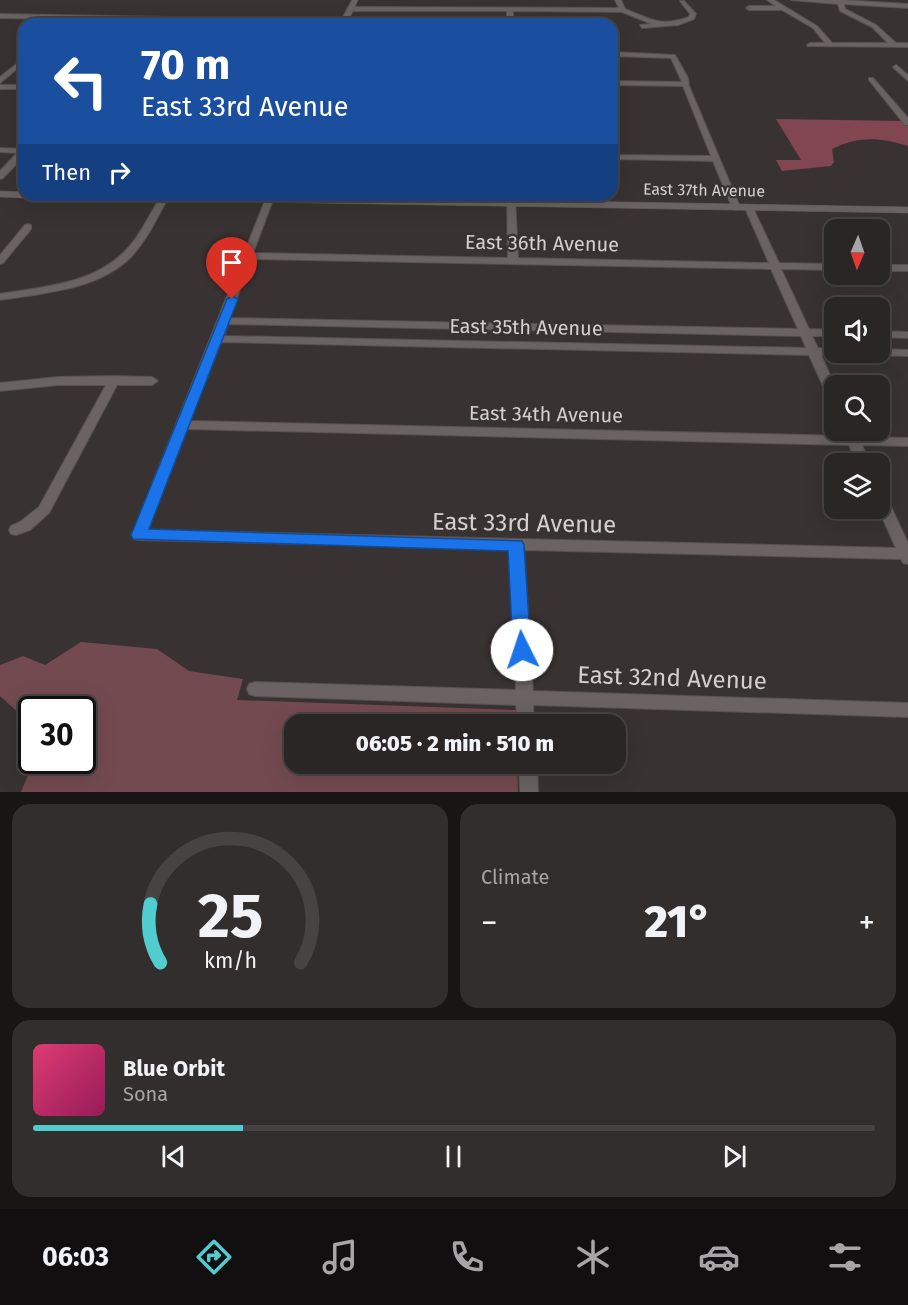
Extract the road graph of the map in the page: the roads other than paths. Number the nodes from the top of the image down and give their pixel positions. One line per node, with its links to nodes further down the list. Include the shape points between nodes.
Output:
1 (354, 0): 14 (street)
2 (423, 0): 15 (street)
3 (551, 0): 17 (street)
4 (770, 0): 12 (street)
5 (787, 0): 12 (street)
6 (794, 0): 8 (street)
7 (682, 2): 23 (street, via 692,18)
8 (841, 2): 9 (street); 25 (street, via 842,10 874,26)
9 (895, 3): 11 (street); 18 (street)
10 (620, 5): 17 (street); 23 (street)
11 (908, 5)
12 (781, 6): 13 (street); 27 (street, via 815,27)
13 (749, 8)
14 (350, 9): 15 (street); 21 (street)
15 (420, 9): 16 (street)
16 (510, 10): 17 (street); 22 (street)
17 (553, 10)
18 (908, 13)
19 (0, 16): 20 (street)
20 (60, 18)
21 (346, 18)
22 (510, 18)
23 (661, 25): 24 (street)
24 (642, 26)
25 (892, 44): 27 (street); 28 (street)
26 (810, 45): 27 (street)
27 (830, 45)
28 (908, 45)
29 (618, 54): 38 (street, via 673,56)
30 (18, 66): 33 (street)
31 (908, 67): 35 (street, via 896,67)
32 (0, 69): 33 (street)
33 (14, 70): 36 (street)
34 (871, 79): 41 (street)
35 (908, 79)
36 (0, 81)
37 (618, 83): 38 (street)
38 (686, 84): 46 (street)
39 (0, 87): 40 (street)
40 (18, 87)
41 (908, 123)
42 (0, 150): 43 (street)
43 (18, 151)
44 (18, 157): 47 (street)
45 (618, 157): 46 (street)
46 (717, 159): 54 (street)
47 (0, 176)
48 (0, 194): 49 (street)
49 (18, 195)
50 (162, 201): 64 (street, via 119,262 67,285)
51 (268, 201): 57 (street)
52 (511, 201): 59 (street)
53 (569, 201): 54 (street, East 37th Avenue)
54 (743, 207): 55 (street, East 37th Avenue); 60 (street)
55 (908, 210)
56 (28, 227): 58 (street)
57 (248, 256): 59 (street, East 36th Avenue); 65 (street)
58 (0, 261)
59 (513, 261): 60 (street, East 36th Avenue)
60 (774, 266): 61 (street, East 36th Avenue); 66 (street)
61 (824, 267)
62 (890, 268): 63 (street)
63 (908, 268)
64 (0, 297)
65 (224, 321): 66 (street, East 35th Avenue); 70 (street)
66 (804, 333): 67 (street, East 35th Avenue); 71 (street)
67 (824, 333)
68 (890, 334): 69 (street)
69 (908, 335)
70 (217, 339): 71 (street, East 35th Avenue); 79 (street)
71 (813, 351): 72 (street, East 35th Avenue); 75 (street)
72 (824, 352)
73 (890, 353): 74 (street)
74 (908, 353)
75 (824, 375)
76 (114, 380): 77 (street); 78 (street); 84 (street, via 44,510)
77 (152, 381)
78 (0, 387)
79 (182, 424): 80 (street, East 34th Avenue); 85 (street, East 33rd Avenue, via 139,535)
80 (824, 435)
81 (890, 440): 82 (street, East 34th Avenue)
82 (908, 442)
83 (890, 519): 86 (street)
84 (16, 530)
85 (516, 545): 86 (street, East 33rd Avenue); 88 (street)
86 (907, 556)
87 (255, 689): 88 (street, East 32nd Avenue)
88 (525, 698): 89 (street, East 32nd Avenue); 90 (street)
89 (908, 710)
90 (526, 714)
91 (528, 774): 92 (street)
92 (529, 792)

